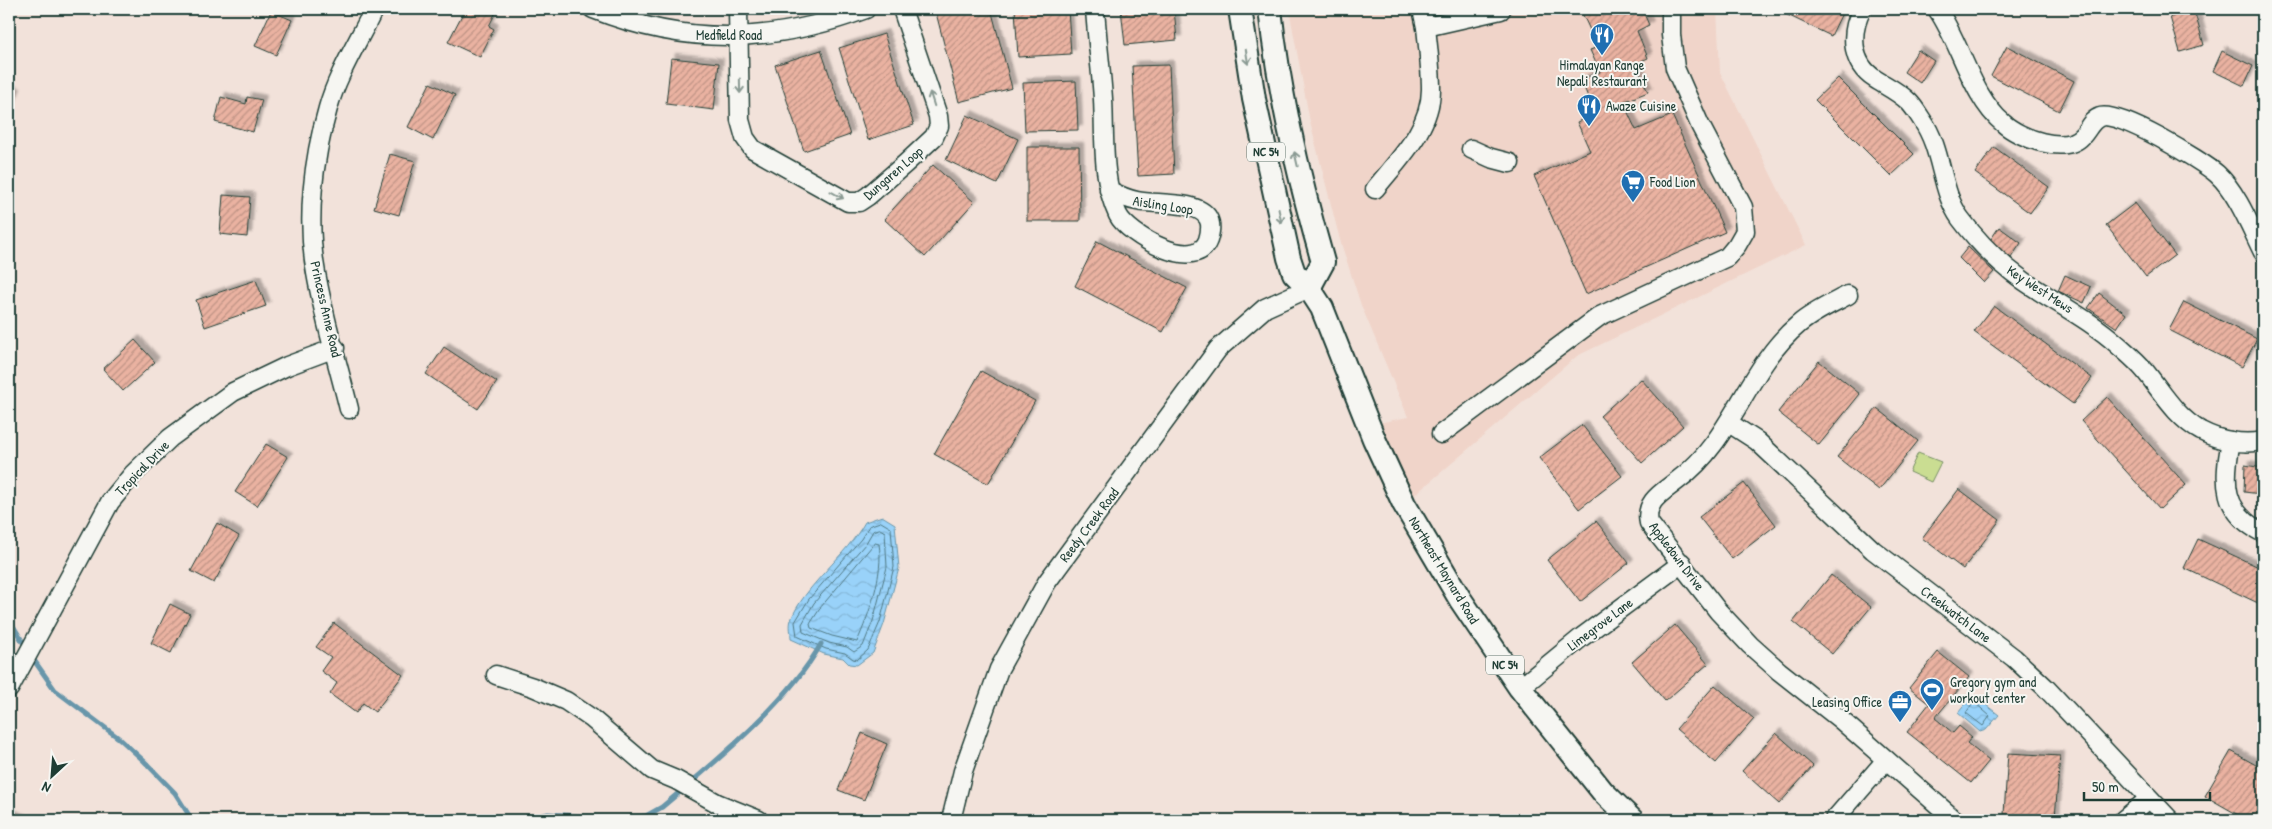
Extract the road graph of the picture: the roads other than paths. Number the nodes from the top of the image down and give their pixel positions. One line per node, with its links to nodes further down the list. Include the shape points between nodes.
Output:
1 (374, 9): 23 (street, Princess Anne Road, via 328,106 314,178 312,241)
2 (593, 9): 15 (street, Medfield Road, via 671,33)
3 (738, 9): 15 (street, Dungaren Loop)
4 (866, 9): 15 (street, Medfield Road, via 804,29)
5 (902, 9): 15 (street, Dungaren Loop, one-way to 5, via 741,128 753,149 848,202 859,202 934,137 938,126 938,116)
6 (1095, 9): 19 (street, Aisling Loop)
7 (1240, 9): 21 (main road, Northeast Maynard Road / NC 54, one-way to 21, via 1254,99 1289,258 1294,273)
8 (1270, 9): 21 (main road, NC 54, one-way to 8, via 1323,262 1280,88)
9 (1422, 9): 14 (street)
10 (1671, 9): 26 (street, via 1670,34 1675,68 1700,125 1744,208 1745,231 1726,257 1600,316)
11 (1862, 9): 27 (street, Key West Mews, via 1854,24 1853,41 1860,65 1873,78 1909,102 1924,122 1935,140 1958,216 1974,236 2013,272 2089,321 2118,345 2144,369 2179,415 2200,430)
12 (1937, 9): 20 (street, via 1947,23 1986,105 2003,124 2053,145 2069,145 2082,137 2100,116 2128,121 2217,174 2247,219)
13 (1501, 10): 14 (street)
14 (1426, 27): 18 (street, via 1431,91 1427,112 1415,138)
15 (738, 37)
16 (1471, 149): 17 (street)
17 (1510, 163)
18 (1375, 189)
19 (1109, 190): 19 (street, Aisling Loop, via 1127,229 1164,249 1185,255 1194,254 1206,245 1211,231 1208,218 1196,207 1137,201 1122,198)
20 (2263, 252)
21 (1308, 288): 32 (main road, Northeast Maynard Road / NC 54, via 1322,308 1374,439 1404,504 1460,599); 37 (street, Reedy Creek Road, via 1264,308 1218,349 1047,582 999,669 963,771)
22 (1848, 295): 25 (street, Appledown Drive, via 1798,324 1776,347)
23 (334, 348): 24 (street, Princess Anne Road); 33 (street, Tropical Drive, via 233,392 170,438 133,474 110,502)
24 (349, 410)
25 (1729, 423): 30 (street, Appledown Drive, via 1690,472 1657,496 1649,508 1650,524); 35 (street, Creekwatch Lane, via 1757,441 1873,550 2014,658)
26 (1441, 434)
27 (2232, 441): 28 (street, Key West Mews); 29 (street, via 2226,467 2229,498 2237,514)
28 (2263, 441)
29 (2263, 534)
30 (1682, 563): 32 (street, Limegrove Lane, via 1582,637); 34 (street, Appledown Drive, via 1718,612 1750,645)
31 (496, 675): 36 (street, via 566,701 652,770)
32 (1520, 688): 38 (main road, Northeast Maynard Road / NC 54, via 1603,792)
33 (9, 689)
34 (1886, 760): 39 (street); 40 (street, Appledown Drive)
35 (2149, 799): 41 (street); 42 (street, Creekwatch Lane)
36 (759, 820)
37 (951, 820)
38 (1632, 820)
39 (1834, 820)
40 (1955, 820)
41 (2123, 820)
42 (2170, 820)

